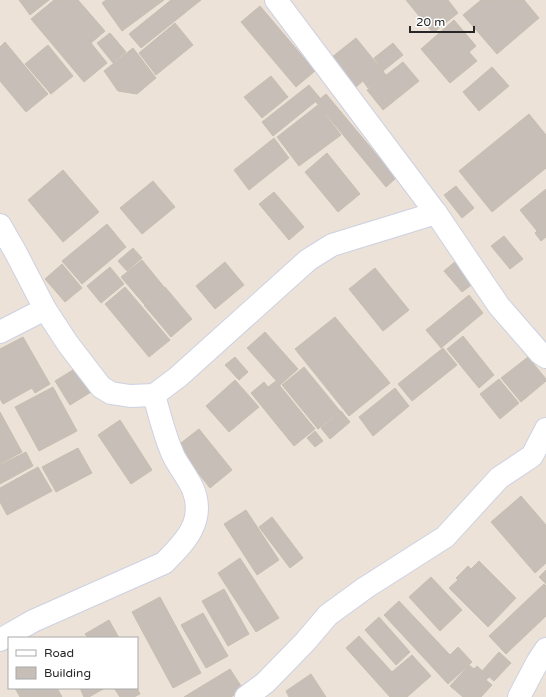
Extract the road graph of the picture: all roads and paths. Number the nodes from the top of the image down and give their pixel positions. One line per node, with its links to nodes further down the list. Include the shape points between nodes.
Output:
1 (276, 0): 2 (street)
2 (436, 213): 6 (street, via 499,306); 7 (street, via 332,245 308,260 178,377)
3 (0, 225): 4 (street)
4 (45, 309): 5 (street); 7 (street, via 101,387 111,393 130,396)
5 (0, 332)
6 (546, 357)
7 (154, 395): 9 (street, via 168,442 193,489 198,509 193,529 164,563 33,621)
8 (546, 430): 11 (street, via 532,456 499,478 445,536 328,615)
9 (0, 640)
10 (546, 648): 13 (street)
11 (270, 690): 12 (street)
12 (246, 697)
13 (519, 697)

